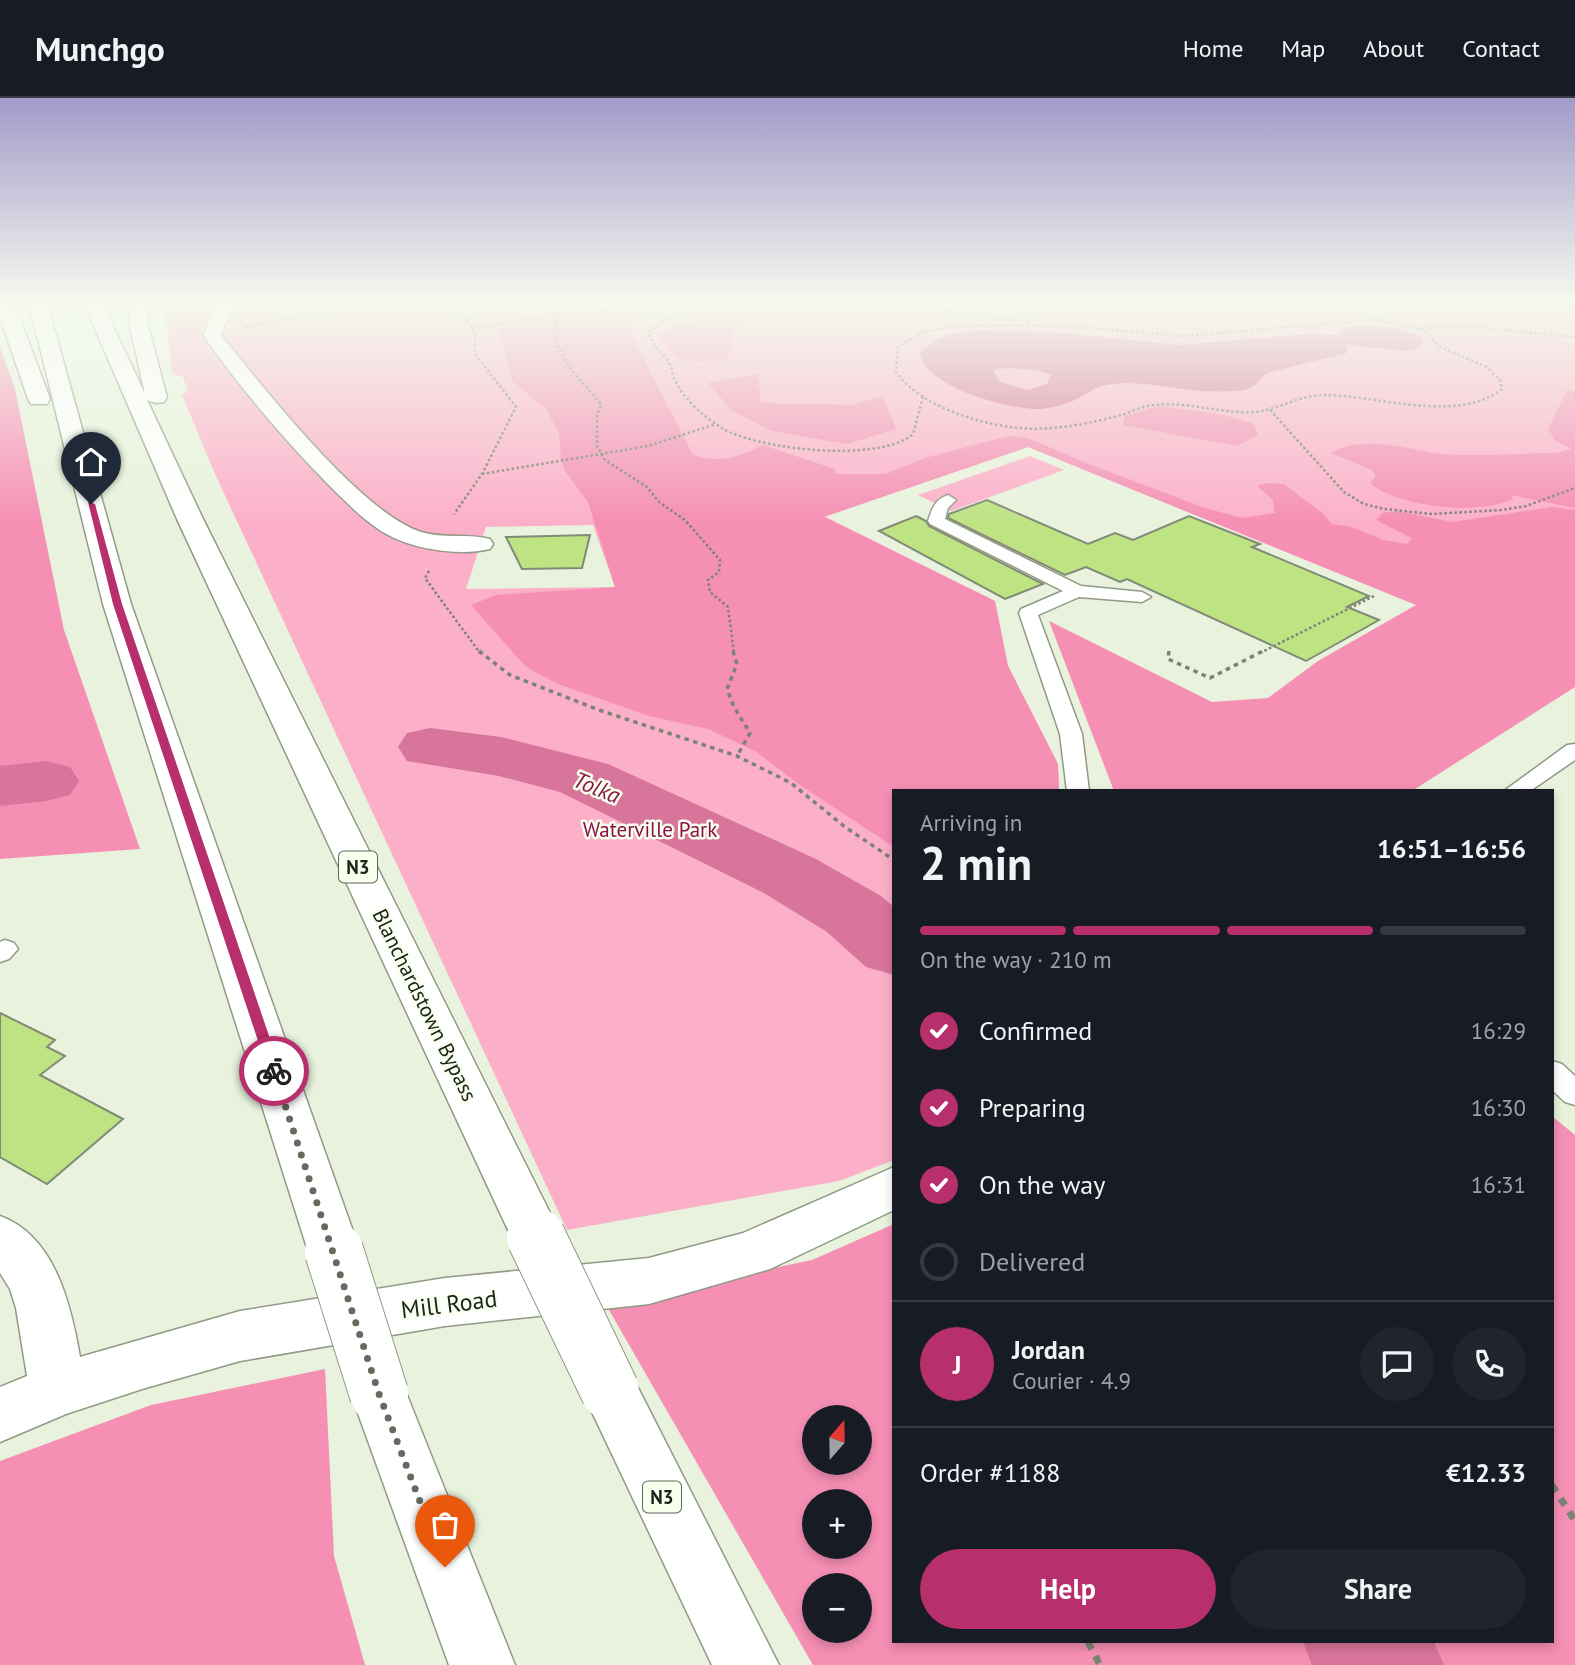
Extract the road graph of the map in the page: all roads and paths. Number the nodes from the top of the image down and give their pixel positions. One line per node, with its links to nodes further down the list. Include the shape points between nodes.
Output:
1 (33, 376): 24 (main road, via 86,562)
2 (57, 376): 24 (main road)
3 (126, 376): 18 (main road, Blanchardstown Bypass / N3)
4 (152, 376): 18 (main road, via 161,428)
5 (243, 376): 19 (street, via 309,453 374,517 403,533)
6 (492, 376): 15 (path, via 516,407)
7 (578, 376): 14 (path, via 601,404 597,446)
8 (674, 376): 13 (path, via 699,411)
9 (899, 376): 11 (path)
10 (1497, 376): 12 (path, via 1502,383 1499,394 1480,402 1436,405 1312,396)
11 (923, 397): 12 (path, via 1015,428 1081,423 1151,405); 13 (path, via 915,432 882,448 831,450 778,443 740,436)
12 (1270, 410): 16 (path, via 1281,427 1358,503 1420,513 1520,508)
13 (716, 424): 14 (path)
14 (604, 455): 15 (path); 27 (path, via 685,520 720,560 719,572 708,580 710,592 728,607 737,664 727,689 750,733)
15 (482, 474): 19 (path, via 459,505)
16 (1575, 488)
17 (948, 500): 21 (lane, via 936,521)
18 (190, 519): 39 (main road, Blanchardstown Bypass / N3, bridge)
19 (441, 542): 20 (street); 27 (path, via 425,578 482,656 541,688)
20 (481, 544)
21 (1068, 595): 23 (lane); 28 (lane, via 1028,613 1071,734)
22 (1374, 596): 25 (path, via 1210,678 1168,659)
23 (1142, 597)
24 (117, 604): 41 (main road, bridge, via 379,1394)
25 (1170, 651)
26 (1575, 750): 29 (lane)
27 (737, 756): 30 (path, via 791,783)
28 (1077, 789)
29 (1517, 789)
30 (892, 859)
31 (1554, 1074): 32 (lane)
32 (1575, 1094)
33 (892, 1188): 35 (main road, Mill Road, via 752,1253 649,1281 445,1302 240,1336)
34 (0, 1238): 35 (main road, via 14,1250 40,1291)
35 (57, 1391): 36 (main road, Mill Road)
36 (0, 1415)
37 (1554, 1488): 38 (path)
38 (1575, 1521)
39 (715, 1603): 42 (main road, Blanchardstown Bypass / N3); 43 (main road, N3)
40 (1089, 1643): 44 (path)
41 (482, 1665)
42 (746, 1665)
43 (754, 1665)
44 (1100, 1665)

